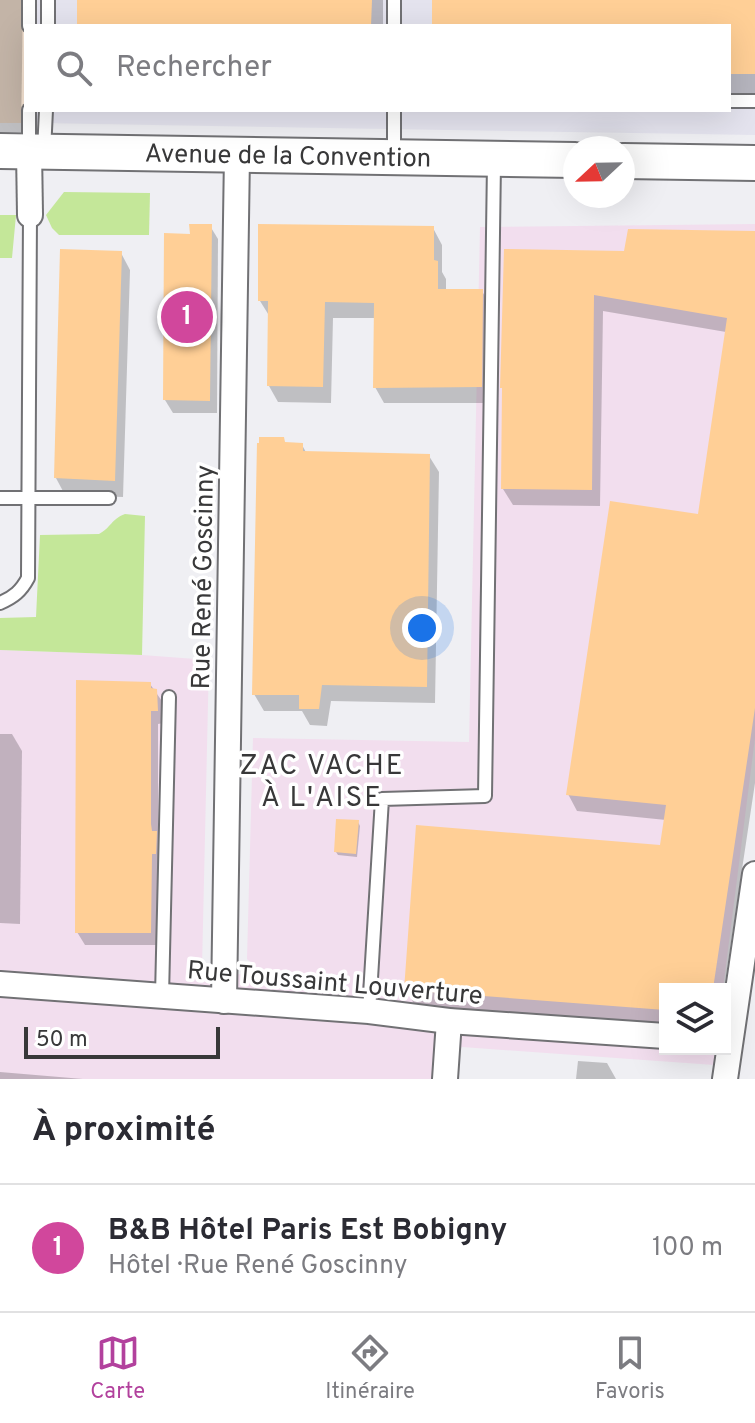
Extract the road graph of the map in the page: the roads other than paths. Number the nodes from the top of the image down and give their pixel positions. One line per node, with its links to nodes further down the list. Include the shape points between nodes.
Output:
1 (29, 0): 4 (lane)
2 (48, 0): 5 (lane)
3 (394, 0): 6 (lane)
4 (29, 24)
5 (48, 24)
6 (394, 24)
7 (731, 101): 8 (lane)
8 (755, 101)
9 (29, 112): 12 (lane)
10 (45, 112): 12 (lane)
11 (394, 112): 14 (lane)
12 (25, 151): 13 (street, Avenue de la Convention); 19 (street)
13 (237, 155): 14 (street, Avenue de la Convention); 28 (street, Rue René Goscinny)
14 (394, 156): 15 (street, Avenue de la Convention)
15 (494, 158): 16 (street, Avenue de la Convention); 29 (lane, via 485,796 382,799)
16 (563, 160)
17 (635, 161): 18 (street)
18 (755, 163)
19 (30, 215): 22 (lane)
20 (0, 498): 22 (lane)
21 (109, 498): 22 (lane)
22 (29, 499): 23 (lane, via 28,578 13,598)
23 (0, 603)
24 (169, 697): 27 (lane)
25 (755, 874): 31 (street)
26 (0, 984): 27 (street, Rue Toussaint Louverture)
27 (162, 996): 28 (street, Rue Toussaint Louverture)
28 (224, 1001): 29 (street, Rue Toussaint Louverture)
29 (369, 1011): 30 (street, Rue Toussaint Louverture)
30 (449, 1021): 32 (street, Rue Toussaint Louverture); 34 (street)
31 (731, 1022)
32 (659, 1036)
33 (727, 1055): 35 (street)
34 (445, 1079)
35 (725, 1079)

